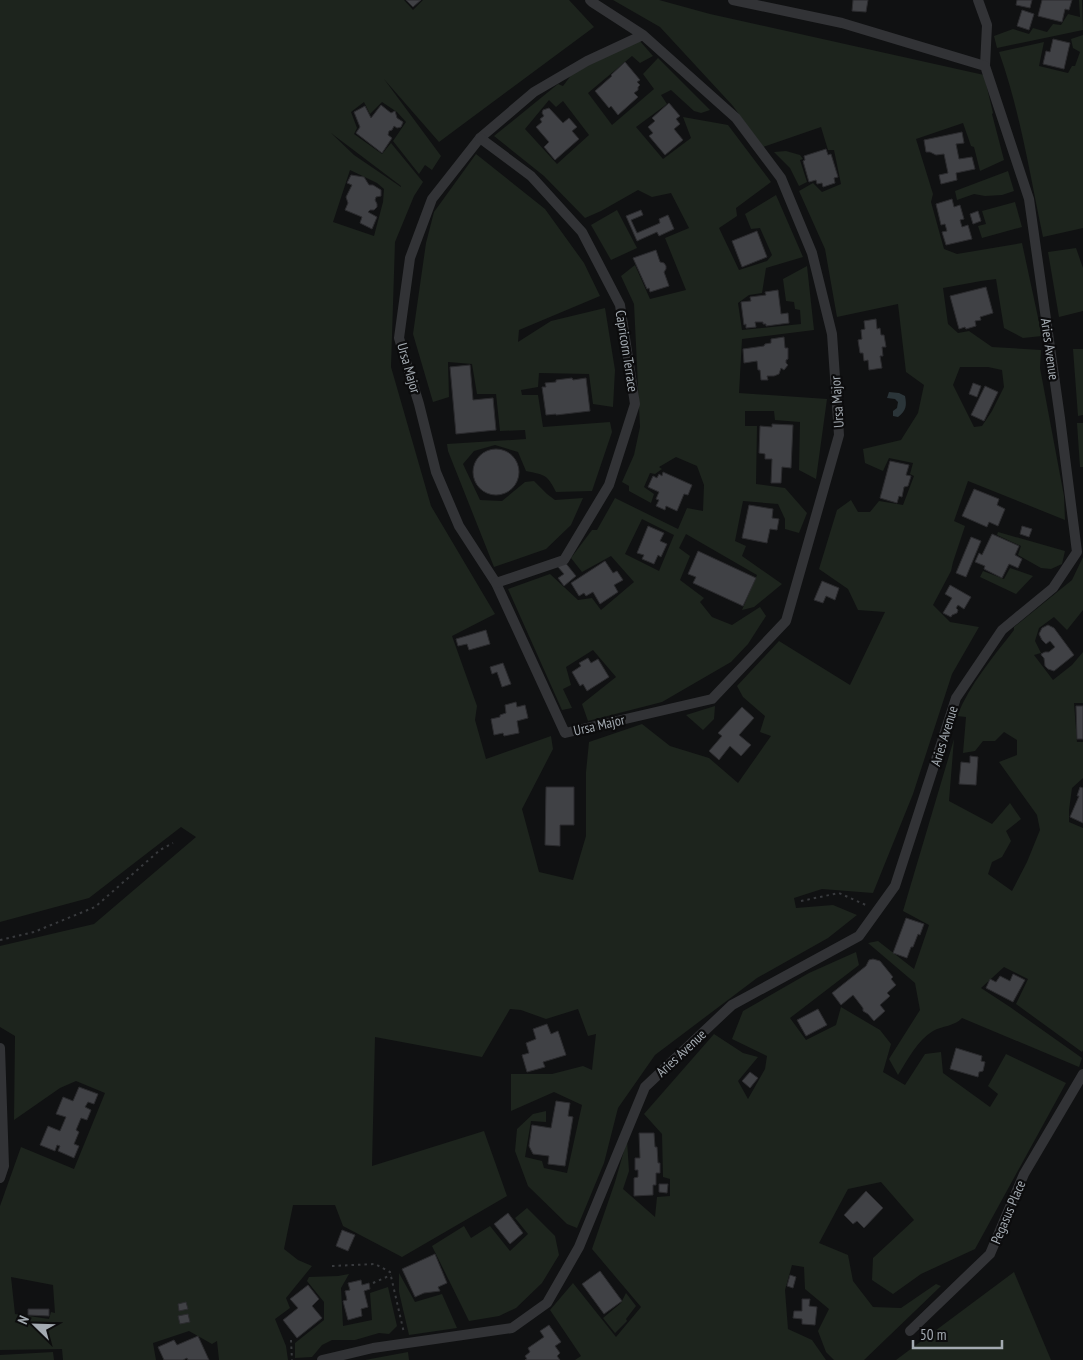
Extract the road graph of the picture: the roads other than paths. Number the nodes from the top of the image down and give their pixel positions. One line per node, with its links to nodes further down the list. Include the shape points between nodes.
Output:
1 (590, 0): 4 (street, Ursa Major)
2 (733, 0): 5 (street, via 842,23)
3 (978, 0): 5 (street, via 987,25)
4 (643, 35): 6 (street, Ursa Major, via 587,61 534,92); 8 (street, Ursa Major, via 736,118 781,178 812,253 832,334 839,435 786,621 712,699 565,733)
5 (985, 66): 7 (street, Aries Avenue, via 1029,199)
6 (480, 138): 8 (street, Ursa Major, via 432,199 410,258 399,338 436,472 459,526); 8 (street, Capricorn Terrace, via 532,176 582,232 620,305 635,404 609,484 564,560)
7 (1080, 552): 13 (street, Aries Avenue, via 1053,588 1002,630 956,698 896,886 859,936 732,1005 645,1087 579,1247 547,1303 512,1328 373,1348)
8 (496, 583)
9 (0, 1048): 11 (street, via 4,1166)
10 (1083, 1074): 12 (street, Pegasus Place, via 1024,1174 990,1254)
11 (0, 1178)
12 (910, 1331)
13 (322, 1360)

